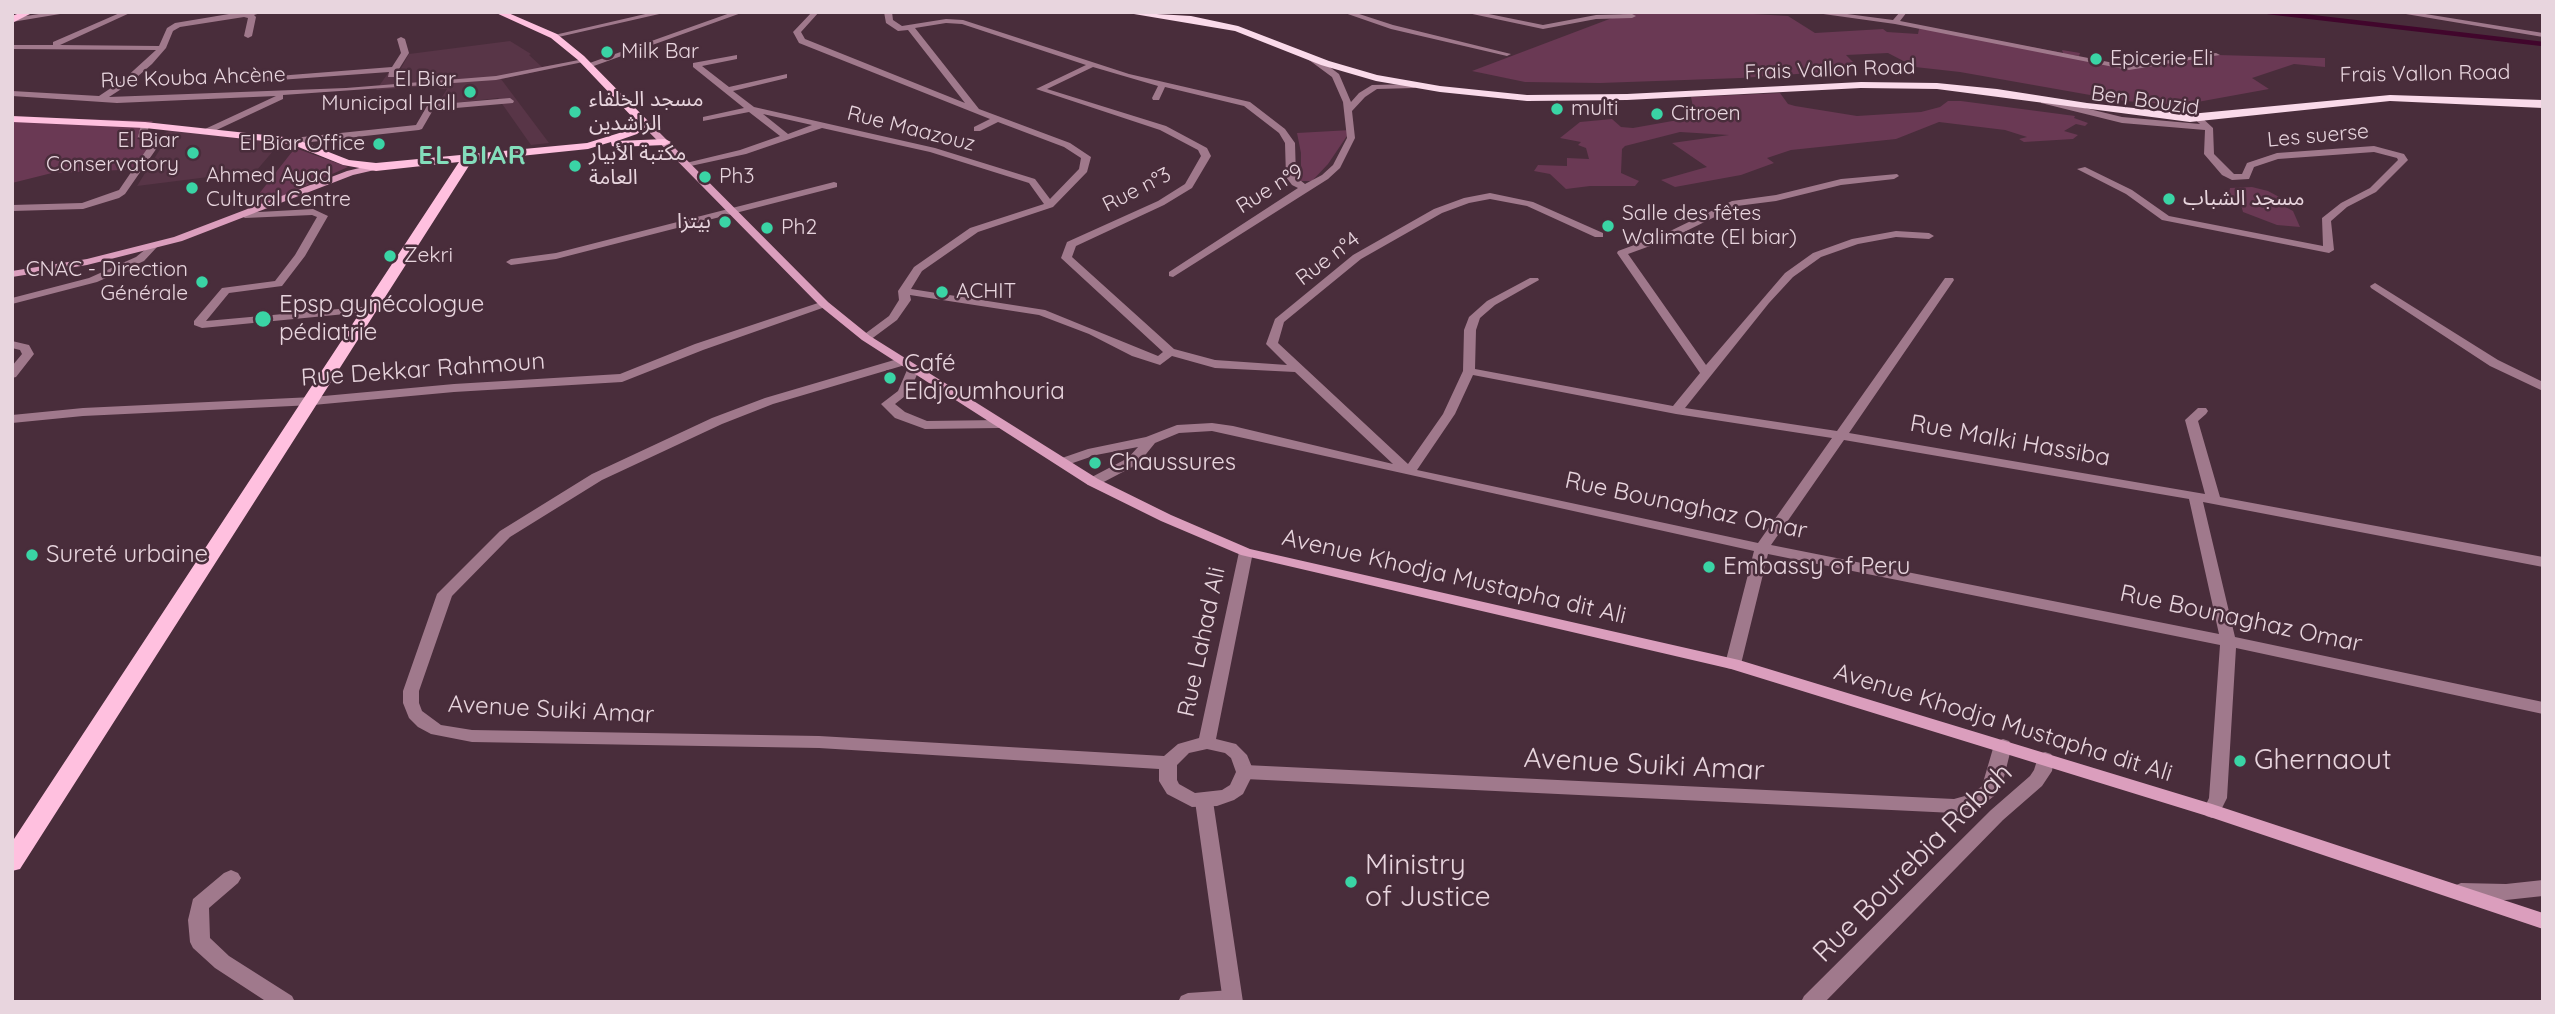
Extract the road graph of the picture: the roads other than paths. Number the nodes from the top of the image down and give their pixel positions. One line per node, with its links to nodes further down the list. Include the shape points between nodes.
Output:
1 (30, 12): 19 (main road)
2 (69, 12): 19 (street)
3 (129, 12): 28 (street)
4 (261, 12): 17 (street)
5 (498, 12): 23 (main road, Avenue Khodja Mustapha dit Ali)
6 (665, 12): 23 (street)
7 (741, 12): 35 (street, Rue Kouba Ahcène)
8 (816, 12): 27 (street, via 797,32)
9 (888, 12): 21 (street, via 889,21 901,29)
10 (1127, 12): 34 (highway, Frais Vallon Road, via 1226,26)
11 (1188, 12): 46 (highway, Frais Vallon Road, via 1251,25 1383,71 1525,89 1919,78 2106,105 2180,109 2379,90)
12 (1345, 12): 31 (street)
13 (1466, 12): 18 (street, via 1553,26 1595,17)
14 (1812, 12): 20 (street)
15 (1904, 12): 20 (street)
16 (2397, 12): 24 (street)
17 (244, 13): 22 (street, via 253,17); 30 (street, via 178,25 170,30)
18 (1633, 16)
19 (13, 20)
20 (1895, 22): 32 (street, via 2129,68)
21 (910, 27): 36 (street, via 963,22); 54 (street)
22 (248, 36)
23 (554, 36): 35 (main road, Avenue Khodja Mustapha dit Ali)
24 (2543, 36)
25 (401, 39): 37 (street, via 405,53)
26 (818, 40): 27 (street)
27 (802, 41): 54 (street)
28 (50, 46): 29 (street); 30 (street)
29 (12, 47)
30 (162, 48): 48 (street, via 126,82)
31 (1507, 54)
32 (2217, 55)
33 (734, 57): 43 (street, via 696,65)
34 (1312, 58): 41 (highway, Frais Vallon Road); 53 (street, via 1336,76)
35 (586, 63): 42 (street, Rue Kouba Ahcène, via 496,78); 59 (main road, Avenue Khodja Mustapha dit Ali)
36 (1092, 65): 40 (street); 95 (street, Rue n°3, via 1040,89 1163,128 1202,148 1206,156 1189,186 1071,244 1066,258)
37 (395, 69): 39 (street); 42 (street)
38 (784, 76): 43 (street)
39 (252, 80)
40 (1162, 86): 47 (street); 75 (street, via 1226,97 1258,111 1290,143 1291,177)
41 (1414, 86): 49 (highway, Frais Vallon Road, via 1563,99 1861,85 1937,86); 53 (street, via 1375,87)
42 (383, 87): 45 (street, Rue Kouba Ahcène)
43 (726, 90): 52 (street)
44 (12, 93): 48 (street, Rue Kouba Ahcène)
45 (287, 93): 48 (street, Rue Kouba Ahcène); 64 (street)
46 (2543, 93)
47 (1156, 98)
48 (98, 99)
49 (2036, 99): 55 (highway, Frais Vallon Road); 62 (street, Ben Bouzid, via 2122,120)
50 (510, 100): 66 (street, via 430,108 419,127)
51 (2543, 104): 55 (highway, Frais Vallon Road, via 2390,98)
52 (751, 109): 57 (street); 60 (street, Rue Maazouz); 65 (street)
53 (1349, 110): 75 (street, Rue n°9, via 1351,138 1345,152 1331,173)
54 (976, 111): 58 (street)
55 (2196, 117): 62 (street)
56 (12, 119): 61 (main road)
57 (706, 119)
58 (997, 119): 63 (street); 76 (street, via 1068,145 1087,157 1084,170)
59 (645, 123): 67 (main road, Avenue Khodja Mustapha dit Ali); 68 (main road, via 633,132)
60 (824, 124): 65 (street); 76 (street, Rue Maazouz, via 1022,177 1032,181)
61 (145, 125): 64 (main road); 77 (street, via 142,137 156,142 116,196 83,206)
62 (2209, 128): 72 (street, Les suerse, via 2209,154 2232,177 2245,177 2250,165 2277,156 2374,149 2403,160 2373,190 2326,220 2329,250 2166,218 2129,192)
63 (977, 129)
64 (208, 131): 66 (main road)
65 (786, 137): 70 (street)
66 (293, 141): 71 (main road, via 347,163)
67 (665, 142): 68 (main road); 70 (main road, Avenue Khodja Mustapha dit Ali)
68 (588, 146): 69 (main road)
69 (468, 158): 71 (main road); 92 (main road)
70 (689, 165): 78 (main road, Avenue Khodja Mustapha dit Ali)
71 (376, 167): 79 (main road)
72 (2082, 169)
73 (1894, 176): 99 (street, via 1735,203 1622,253)
74 (834, 185): 78 (street)
75 (1305, 188): 85 (street, Rue n°9)
76 (1050, 205): 89 (street, via 974,230 918,269)
77 (12, 208)
78 (736, 211): 83 (street, via 556,256); 91 (main road, Avenue Khodja Mustapha dit Ali)
79 (245, 215): 82 (main road); 92 (street, via 316,212 323,216 278,284 226,290 199,320 202,325)
80 (1598, 235): 97 (street, Rue n°4, via 1530,204 1490,196 1438,211 1357,257 1279,321 1272,344)
81 (1929, 236): 99 (street, via 1896,234 1856,241 1818,255 1789,275)
82 (152, 247): 84 (main road); 90 (street, via 140,259 93,280)
83 (512, 262)
84 (12, 274)
85 (1173, 274)
86 (1534, 280): 98 (street, via 1475,317 1470,330)
87 (1949, 280): 107 (street)
88 (2375, 286): 101 (street, via 2494,363)
89 (904, 291): 93 (street, via 905,300 893,318); 95 (street, via 1041,312 1160,361)
90 (12, 301)
91 (824, 304): 93 (main road, Avenue Khodja Mustapha dit Ali); 102 (street, Rue Dekkar Rahmoun, via 699,346 622,378)
92 (372, 309): 102 (main road)
93 (866, 338): 96 (main road, Avenue Khodja Mustapha dit Ali)
94 (12, 345): 100 (street, via 25,348 28,354)
95 (1170, 352): 97 (street, via 1215,364)
96 (907, 366): 106 (main road, Avenue Khodja Mustapha dit Ali); 106 (street, via 903,393 887,404 900,415 925,425); 123 (street, Avenue Suiki Amar, via 769,401 717,421 597,477 505,534 445,594 411,691 415,714 437,730 472,736 819,742)
97 (1298, 369): 110 (street, Rue n°4)
98 (1469, 371): 103 (street, Rue Malki Hassiba); 110 (street, via 1449,414)
99 (1705, 372): 103 (street)
100 (12, 374)
101 (2543, 387)
102 (313, 401): 105 (street, Rue Dekkar Rahmoun); 129 (main road)
103 (1676, 410): 107 (street, Rue Malki Hassiba)
104 (2203, 411): 113 (street, via 2191,419)
105 (12, 419)
106 (999, 424): 109 (main road, Avenue Khodja Mustapha dit Ali)
107 (1839, 435): 112 (street, Rue Malki Hassiba); 114 (street)
108 (1150, 440): 109 (street, Rue Bounaghaz Omar); 110 (street, Rue Bounaghaz Omar, via 1177,429 1212,427); 111 (street, via 1133,461)
109 (1064, 462): 111 (main road, Avenue Khodja Mustapha dit Ali)
110 (1409, 472): 114 (street, Rue Bounaghaz Omar)
111 (1093, 482): 115 (main road, Avenue Khodja Mustapha dit Ali)
112 (2195, 496): 113 (street, Rue Malki Hassiba); 117 (street)
113 (2214, 500): 116 (street, Rue Malki Hassiba)
114 (1762, 548): 117 (street, Rue Bounaghaz Omar); 118 (street)
115 (1246, 552): 118 (main road, Avenue Khodja Mustapha dit Ali); 120 (street, Rue Lahad Ali)
116 (2543, 562)
117 (2228, 641): 119 (street, Rue Bounaghaz Omar); 127 (street, via 2218,798)
118 (1733, 664): 121 (main road, Avenue Khodja Mustapha dit Ali)
119 (2543, 708)
120 (1207, 743): 123 (street, via 1184,748); 124 (street, via 1238,754)
121 (2003, 745): 122 (main road, Avenue Khodja Mustapha dit Ali); 125 (street, via 1994,781)
122 (2045, 758): 127 (main road, Avenue Khodja Mustapha dit Ali); 128 (street, Rue Bourebia Rabah, via 2040,776)
123 (1168, 763): 126 (street, via 1167,781 1173,789)
124 (1245, 772): 125 (street, Avenue Suiki Amar, via 1938,806); 126 (street, via 1237,789 1217,800)
125 (1978, 799): 128 (street)
126 (1204, 801): 134 (street)
127 (2212, 811): 132 (main road, Avenue Khodja Mustapha dit Ali)
128 (1997, 815): 137 (street, Rue Bourebia Rabah)
129 (12, 862)
130 (231, 878): 135 (street, via 200,905 200,942)
131 (2543, 888): 132 (street)
132 (2456, 891): 133 (main road, Avenue Khodja Mustapha dit Ali)
133 (2543, 921)
134 (1233, 1000): 136 (street)
135 (285, 1002)
136 (1188, 1002)
137 (1811, 1002)

